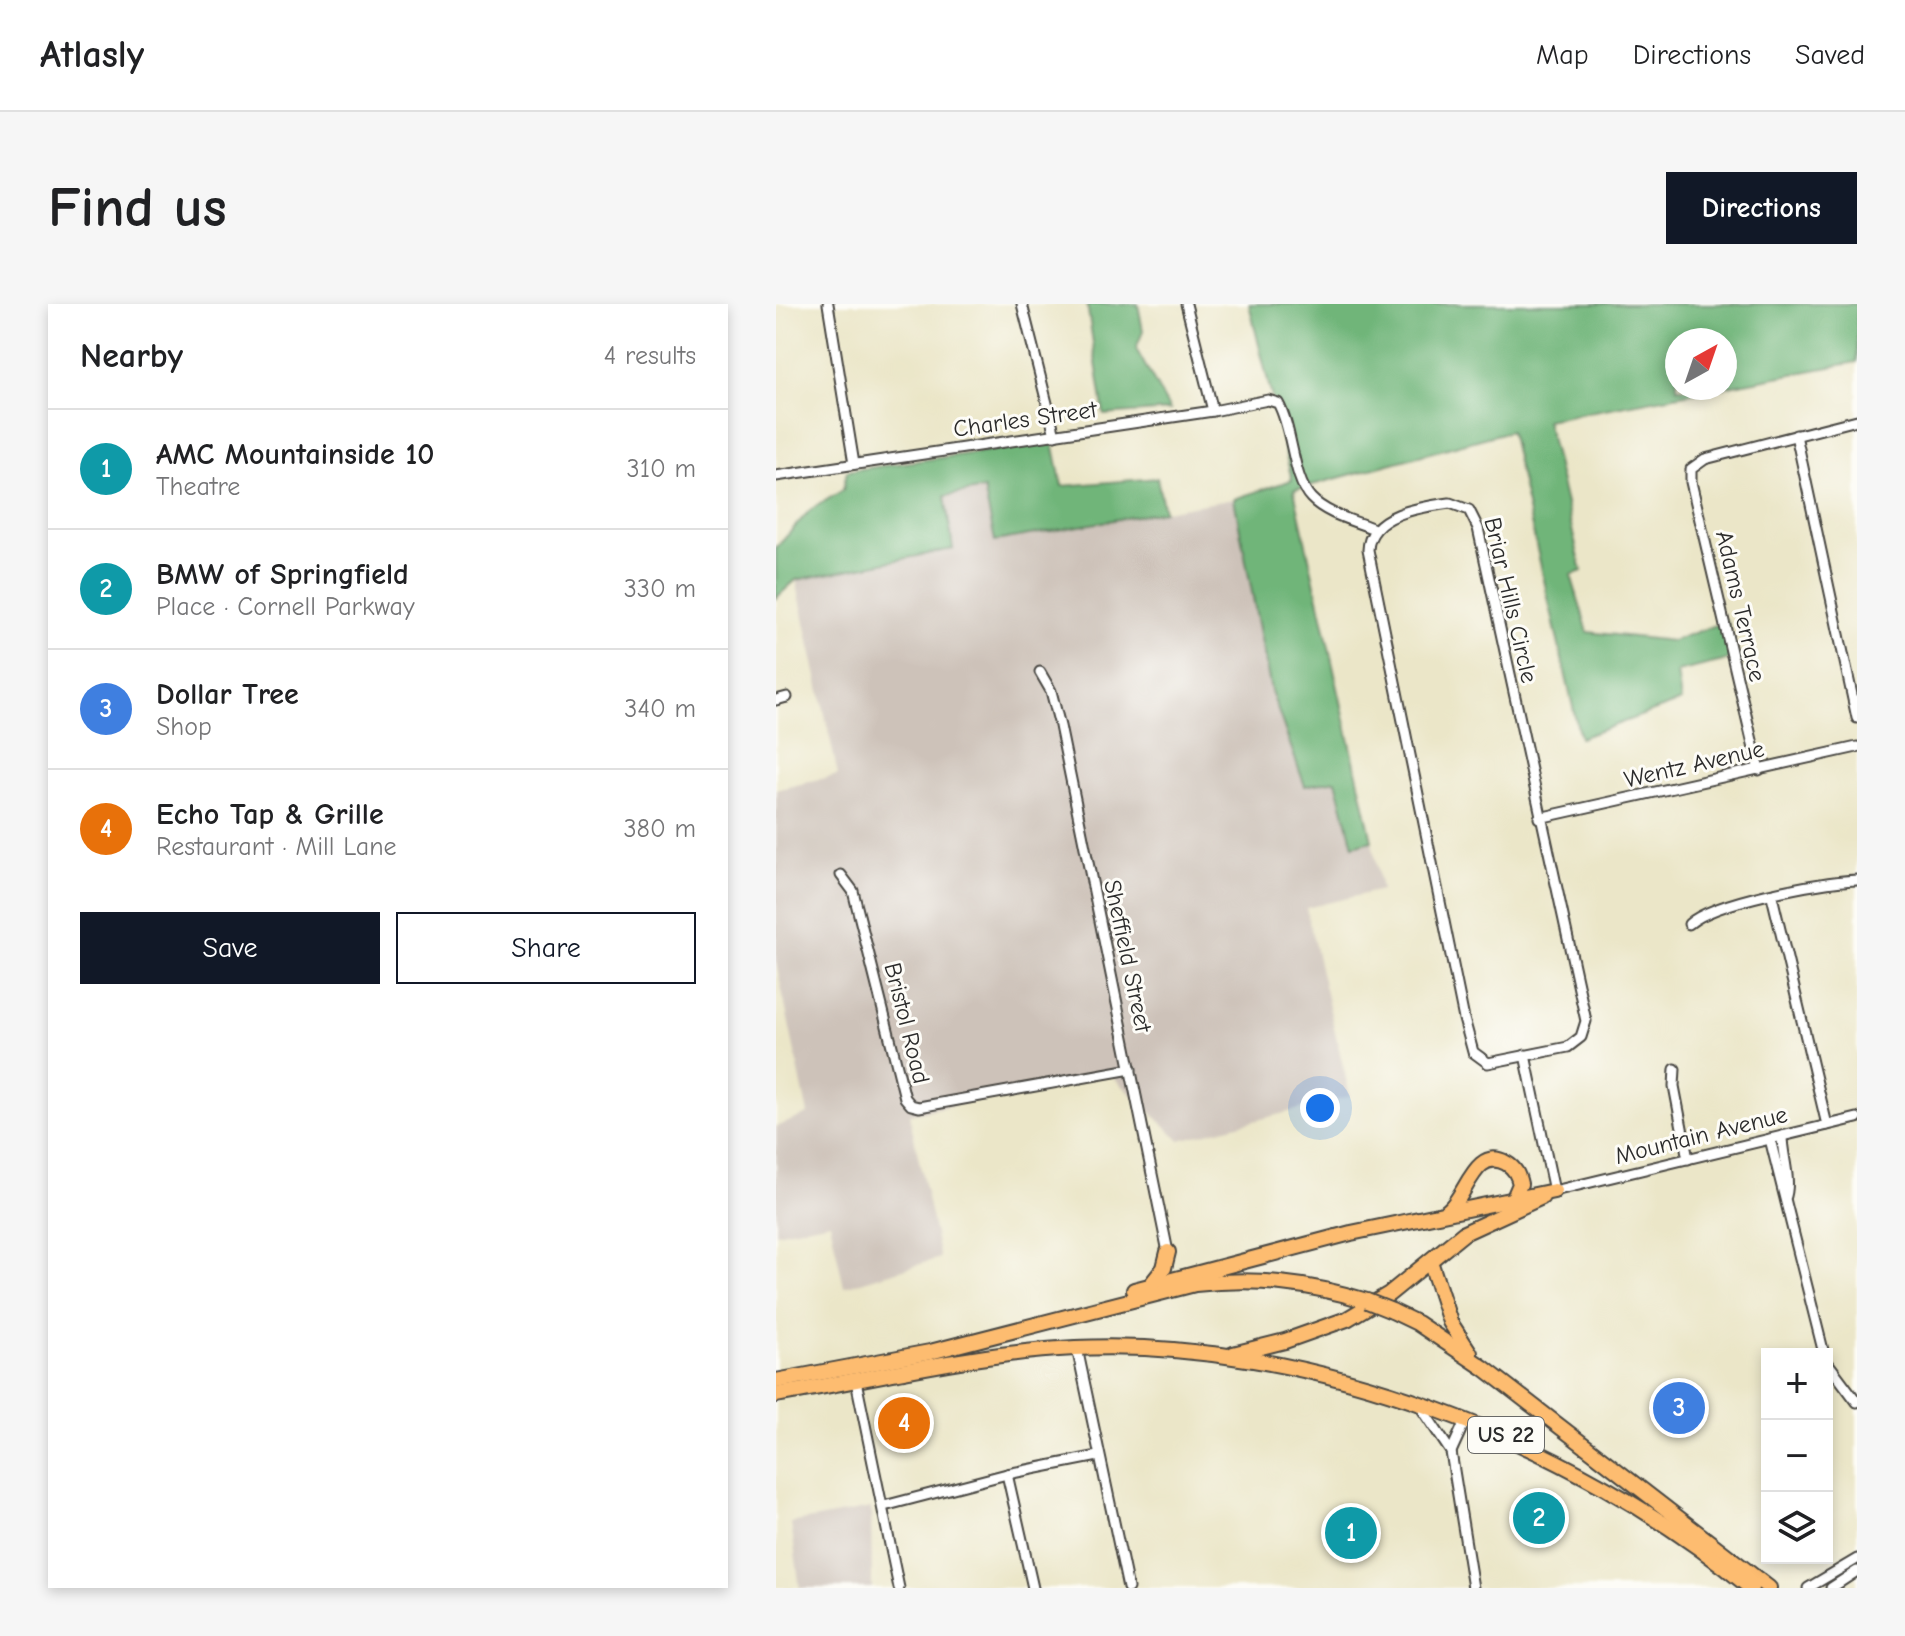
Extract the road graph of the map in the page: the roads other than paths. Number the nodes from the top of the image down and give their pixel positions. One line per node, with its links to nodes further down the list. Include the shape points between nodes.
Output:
1 (828, 304): 8 (street)
2 (1022, 304): 6 (street)
3 (1186, 304): 4 (street)
4 (1213, 411): 6 (street, Charles Street); 10 (street, Charles Street, via 1268,400 1278,403 1310,497)
5 (1857, 420): 7 (street)
6 (1055, 435): 8 (street, Charles Street)
7 (1796, 435): 14 (street); 16 (street, Adams Terrace, via 1705,459 1694,464 1690,476)
8 (854, 464): 9 (street, Charles Street)
9 (776, 476)
10 (1374, 529): 17 (street, Briar Hills Circle, via 1389,519 1450,503 1464,507 1476,520); 22 (street, Briar Hills Circle, via 1368,550 1470,1046 1488,1063)
11 (1040, 672): 23 (street, Sheffield Street, via 1060,722)
12 (787, 697): 13 (street)
13 (776, 700)
14 (1857, 718)
15 (1857, 747): 16 (street, Wentz Avenue)
16 (1759, 770): 17 (street, Wentz Avenue)
17 (1539, 818): 22 (street, Briar Hills Circle, via 1586,1021 1575,1043)
18 (841, 875): 23 (street, Bristol Road, via 853,893 911,1105)
19 (1857, 880): 20 (street)
20 (1772, 896): 21 (street, via 1710,910); 26 (street)
21 (1689, 924)
22 (1525, 1055): 30 (street)
23 (1131, 1069): 35 (street, Sheffield Street)
24 (1675, 1069): 29 (street)
25 (1857, 1118): 26 (street, Mountain Avenue)
26 (1827, 1125): 27 (street, Mountain Avenue)
27 (1782, 1136): 28 (street, Mountain Avenue); 32 (street)
28 (1770, 1139): 29 (street, Mountain Avenue); 32 (street)
29 (1688, 1159): 30 (street, Mountain Avenue)
30 (1554, 1191): 31 (highway); 34 (highway)
31 (1517, 1196): 33 (highway); 33 (highway, via 1520,1184 1513,1168 1490,1161 1477,1168 1453,1208); 34 (highway)
32 (1786, 1196): 41 (street)
33 (1437, 1217): 37 (highway)
34 (1464, 1233): 36 (highway)
35 (1168, 1252): 37 (highway); 38 (highway)
36 (1430, 1261): 42 (highway, via 1347,1319); 43 (highway, via 1450,1322)
37 (1195, 1271): 38 (highway)
38 (1152, 1283): 39 (highway)
39 (1054, 1317): 43 (highway, US 22, bridge, via 1195,1284 1238,1279 1302,1284 1392,1311); 45 (highway, US 22, via 930,1352)
40 (1077, 1348): 42 (highway, US 22); 46 (highway, US 22); 52 (street)
41 (1822, 1348)
42 (1228, 1355): 49 (highway, US 22)
43 (1484, 1368): 62 (highway, US 22)
44 (1833, 1370): 48 (street)
45 (776, 1381)
46 (856, 1381): 47 (highway, US 22); 54 (street)
47 (776, 1395)
48 (1857, 1402)
49 (1418, 1403): 50 (highway, US 22); 51 (street)
50 (1466, 1419): 51 (street); 61 (highway, US 22, via 1594,1481)
51 (1451, 1452): 60 (street)
52 (1098, 1456): 53 (street); 59 (street)
53 (1007, 1474): 54 (street); 58 (street)
54 (884, 1506): 57 (street)
55 (1857, 1559): 63 (street)
56 (1857, 1571): 64 (street)
57 (899, 1588)
58 (1033, 1588)
59 (1128, 1588)
60 (1473, 1588)
61 (1751, 1588)
62 (1769, 1588)
63 (1808, 1588)
64 (1831, 1588)

